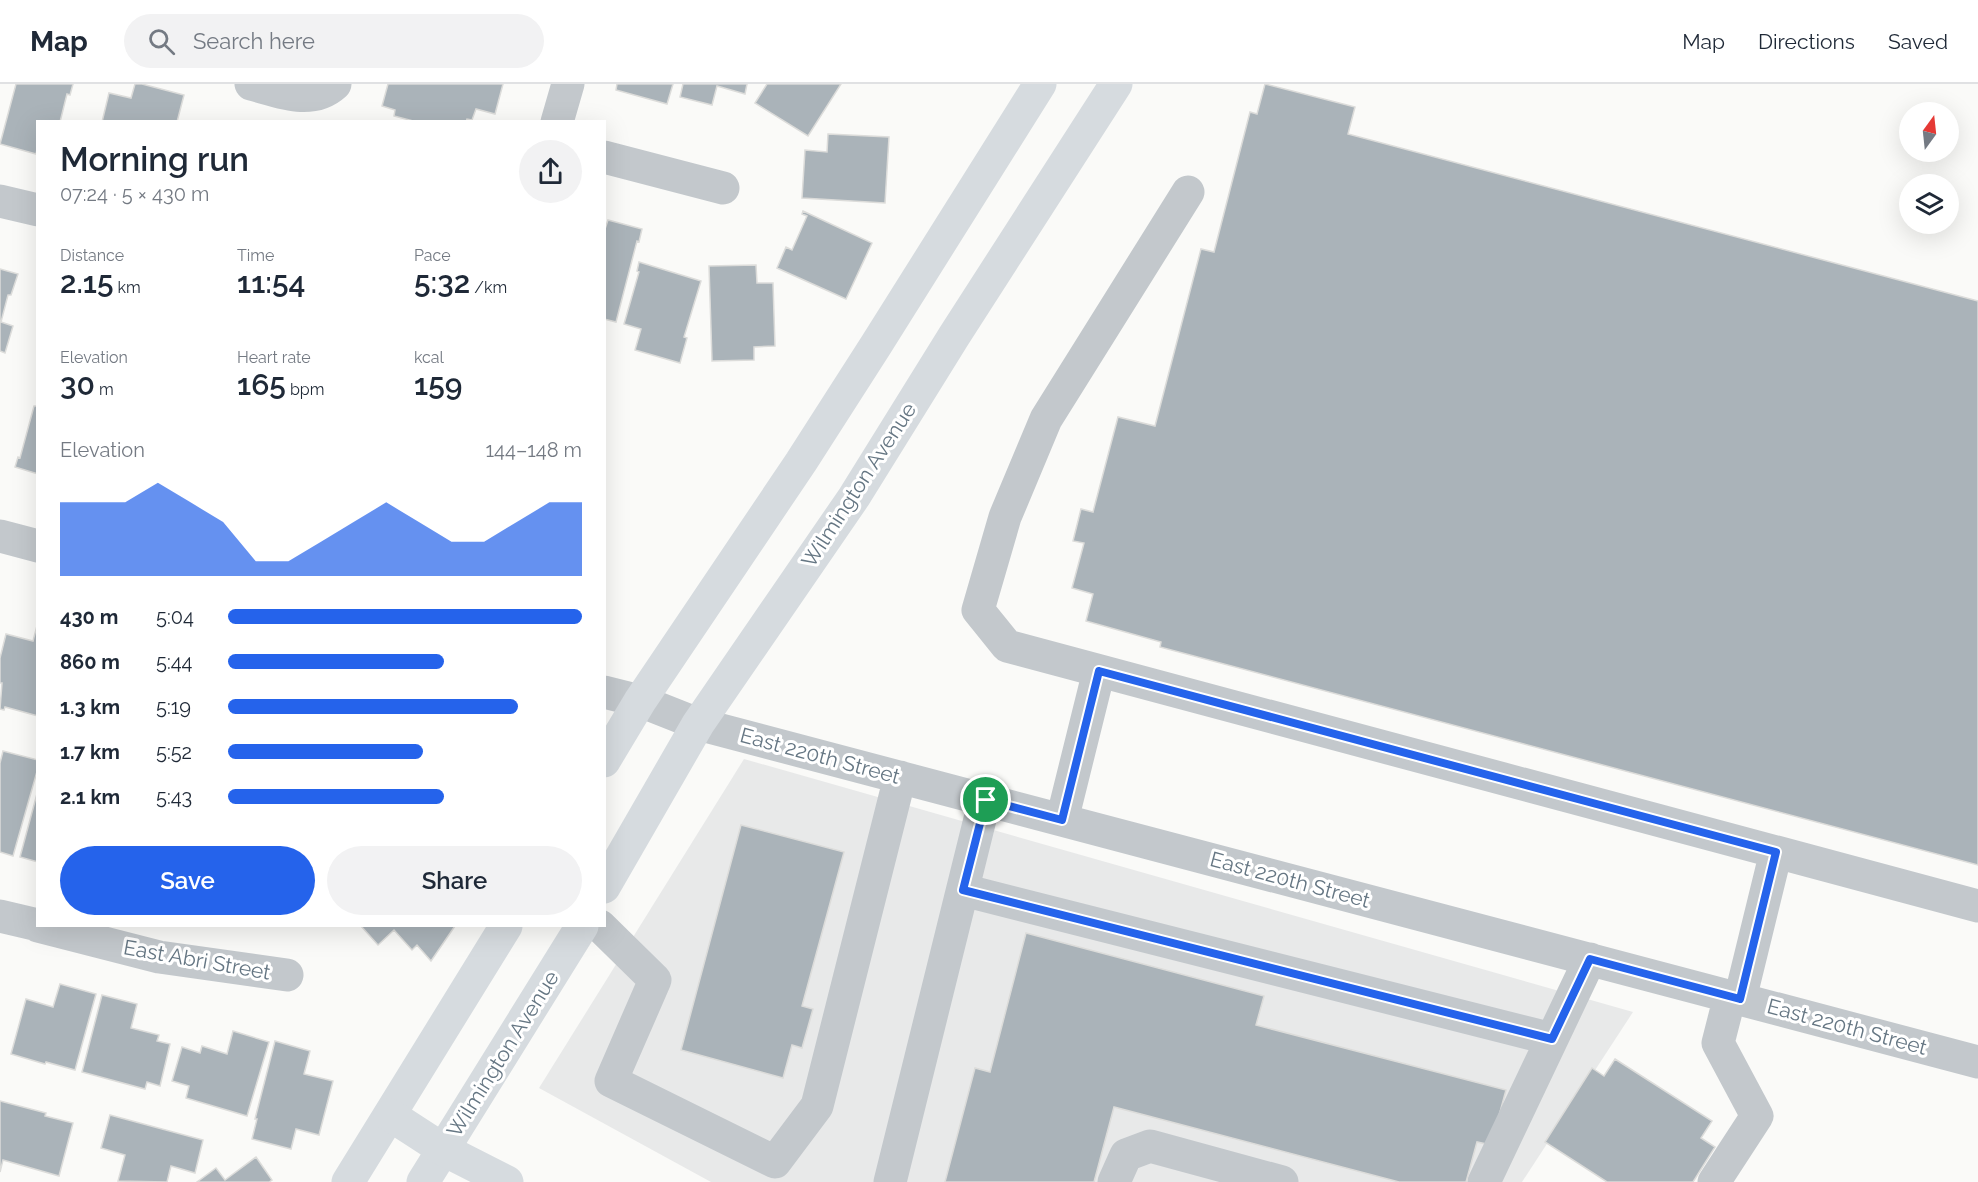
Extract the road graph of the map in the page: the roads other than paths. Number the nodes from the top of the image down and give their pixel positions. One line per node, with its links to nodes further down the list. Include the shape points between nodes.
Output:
1 (250, 84): 2 (street, via 307,97)
2 (335, 84)
3 (568, 84): 6 (street)
4 (1040, 84): 16 (main road, via 801,462)
5 (1116, 84): 17 (main road, Wilmington Avenue, via 854,497)
6 (558, 120)
7 (606, 158): 8 (street)
8 (723, 189)
9 (1188, 192): 14 (street, via 1046,419 1005,517 978,610 1007,646)
10 (0, 201): 11 (street)
11 (36, 210)
12 (0, 536): 13 (street)
13 (36, 545)
14 (1099, 671): 21 (street); 22 (street)
15 (606, 692): 16 (street, East 220th Street)
16 (640, 701): 17 (street, East 220th Street); 18 (main road)
17 (698, 724): 19 (street, East 220th Street); 23 (main road, Wilmington Avenue)
18 (606, 757)
19 (900, 777): 20 (street, East 220th Street); 31 (street, via 817,1106 775,1162 611,1081 655,980)
20 (986, 800): 21 (street, East 220th Street); 24 (street)
21 (1062, 820): 32 (street, East 220th Street)
22 (1776, 852): 25 (street); 34 (street)
23 (606, 884)
24 (963, 890): 35 (street); 42 (street)
25 (1978, 906)
26 (0, 916): 27 (street, East Abri Street)
27 (36, 925)
28 (42, 927): 33 (street, East Abri Street, via 159,957)
29 (505, 927): 37 (main road)
30 (581, 927): 38 (main road, Wilmington Avenue)
31 (601, 927)
32 (1590, 959): 34 (street, East 220th Street); 35 (street)
33 (288, 975)
34 (1735, 998): 36 (street, East 220th Street); 46 (street, via 1718,1043 1757,1116)
35 (1552, 1039): 45 (street)
36 (1978, 1062)
37 (390, 1114): 38 (main road); 39 (main road)
38 (444, 1150): 40 (main road, Wilmington Avenue); 41 (main road)
39 (348, 1182)
40 (423, 1182)
41 (507, 1182)
42 (890, 1182)
43 (1114, 1182): 44 (street, via 1126,1155 1150,1146)
44 (1282, 1182)
45 (1484, 1182)
46 (1714, 1182)

